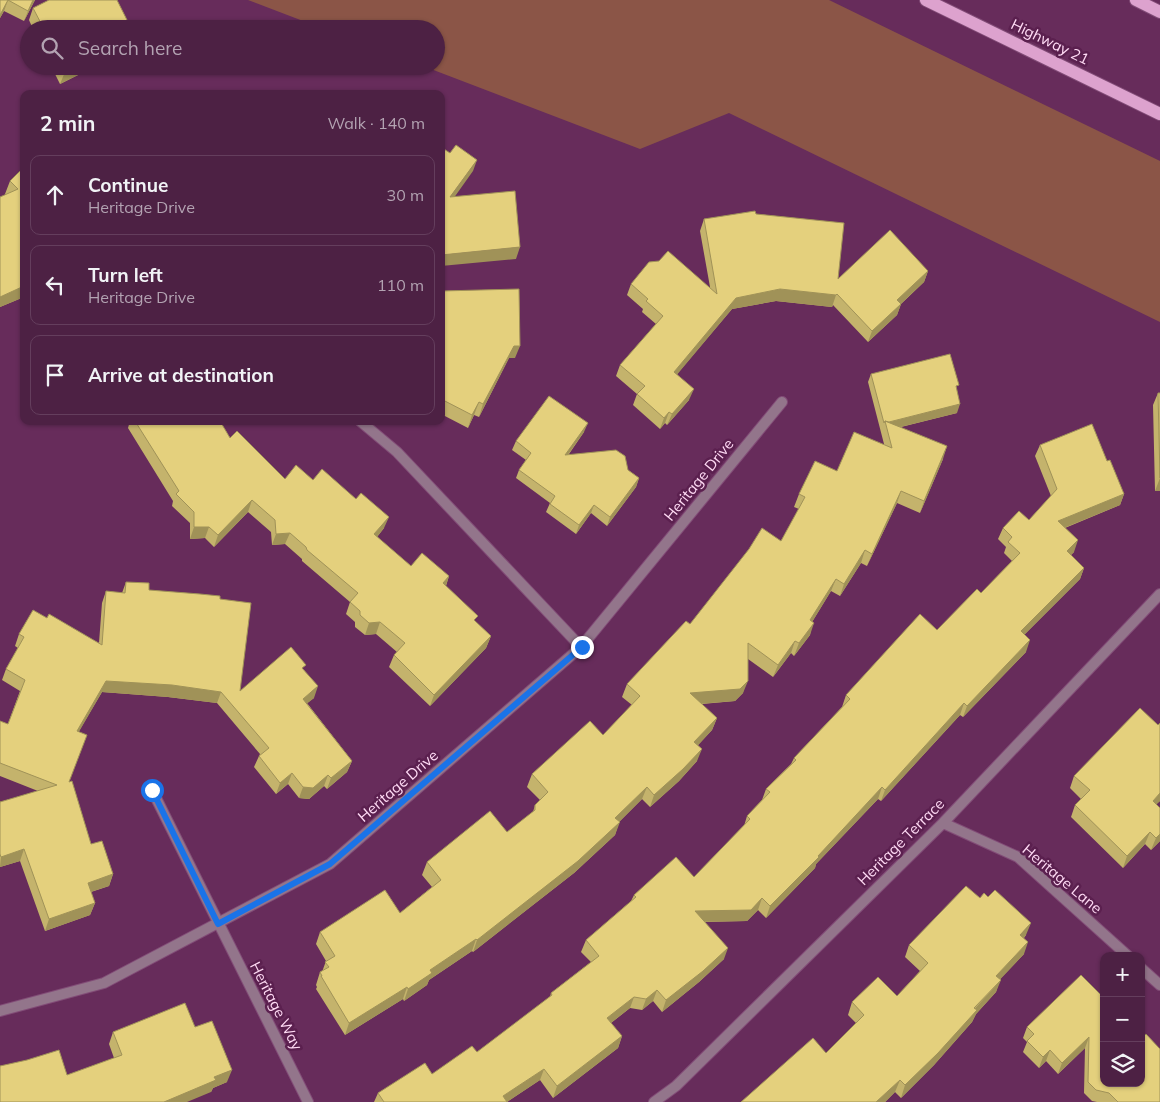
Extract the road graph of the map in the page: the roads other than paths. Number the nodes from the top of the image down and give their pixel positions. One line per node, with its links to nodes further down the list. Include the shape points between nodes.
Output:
1 (926, 0): 4 (main road, Highway 21)
2 (1136, 0): 3 (main road)
3 (1160, 12)
4 (1160, 114)
5 (782, 402): 8 (street, Heritage Drive)
6 (365, 425): 8 (street, via 397,452)
7 (1160, 594): 10 (street, Heritage Terrace)
8 (582, 647): 11 (street, Heritage Drive, via 330,864)
9 (152, 790): 11 (street)
10 (943, 823): 12 (street, Heritage Lane, via 1018,857); 17 (street, Heritage Terrace, via 676,1086)
11 (218, 924): 15 (street, Heritage Drive, via 104,983); 16 (street, Heritage Way)
12 (1124, 952)
13 (1145, 972): 14 (street)
14 (1160, 985)
15 (0, 1011)
16 (308, 1102)
17 (654, 1102)

